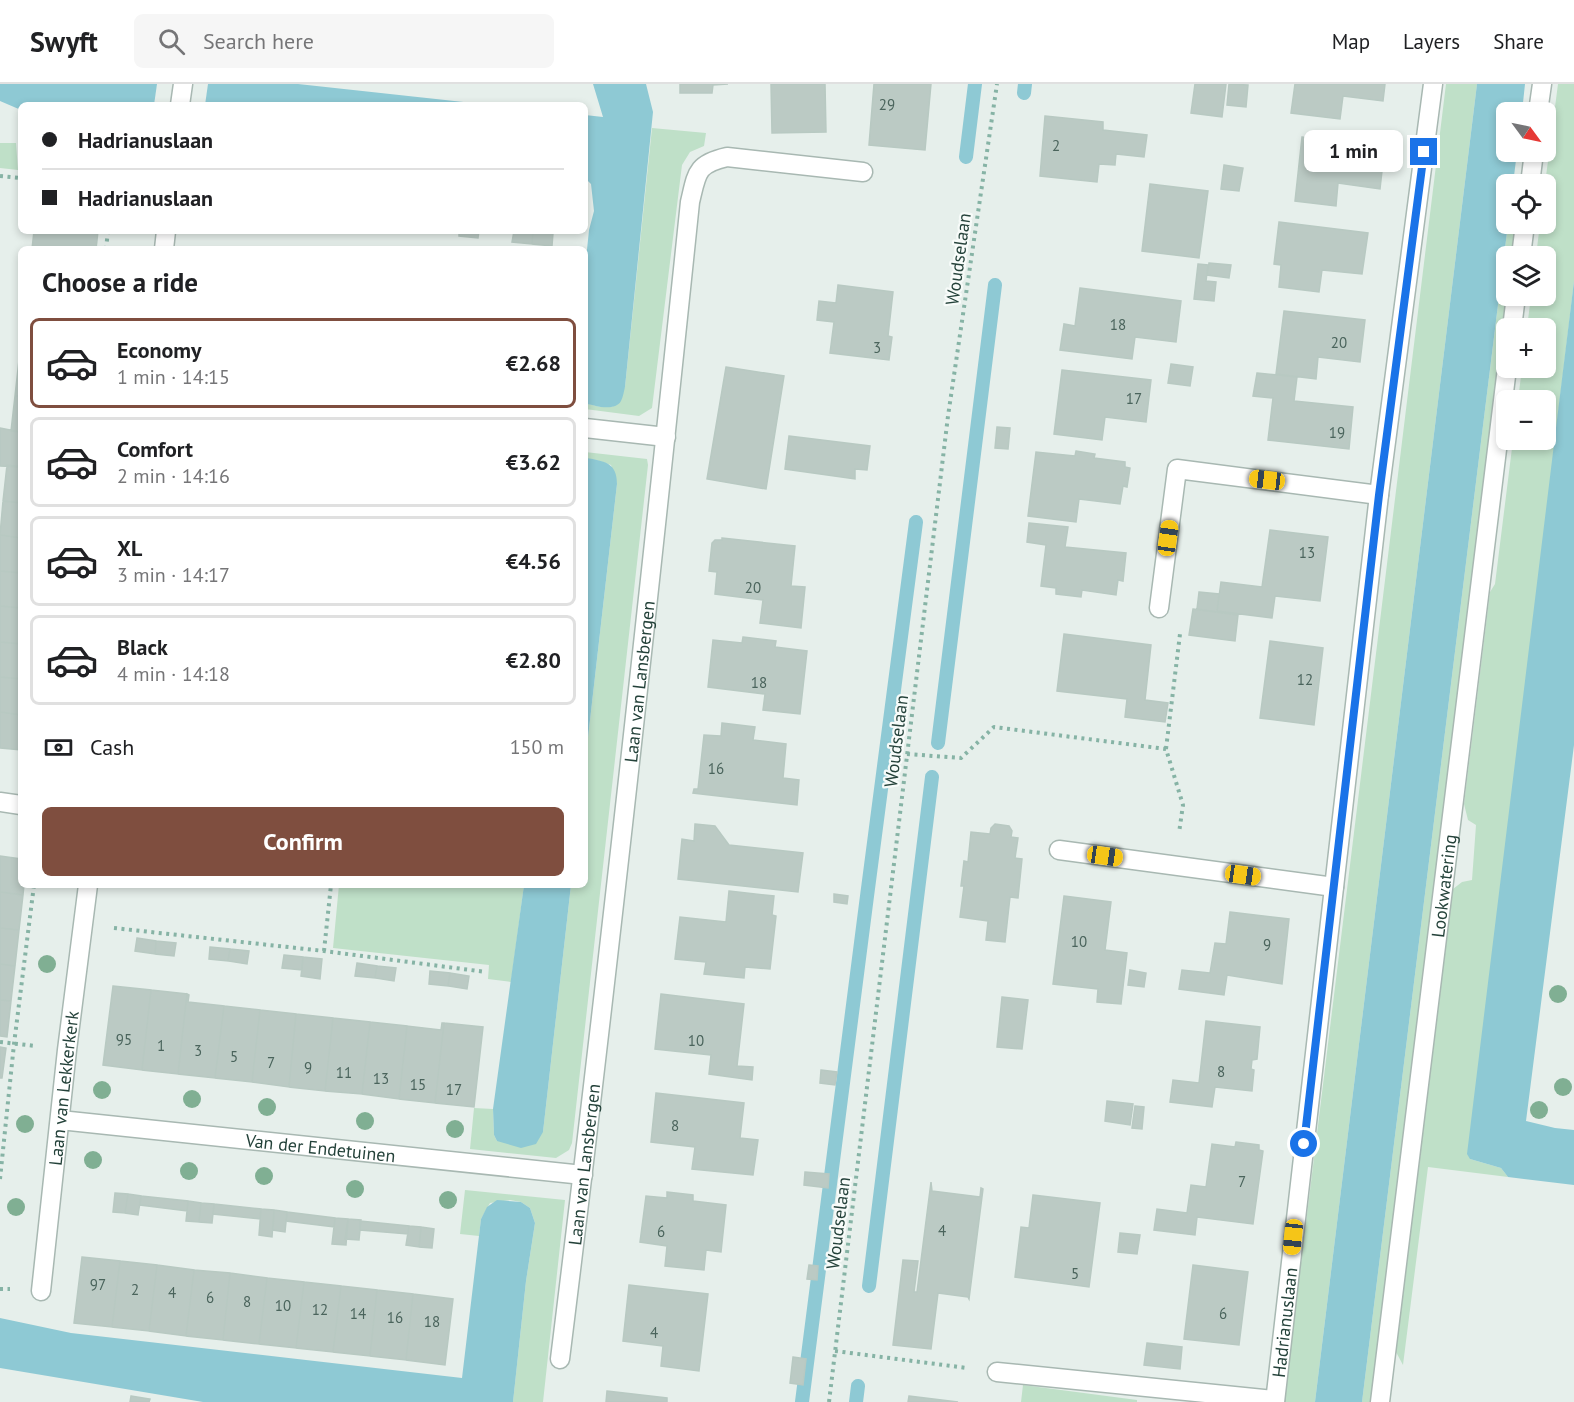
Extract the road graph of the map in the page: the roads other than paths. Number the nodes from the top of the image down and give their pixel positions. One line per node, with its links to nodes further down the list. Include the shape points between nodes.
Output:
1 (183, 84): 4 (street)
2 (1433, 84): 10 (street, Hadrianuslaan)
3 (1542, 84): 5 (street)
4 (180, 102)
5 (1539, 102)
6 (862, 172): 9 (street, Laan van Lansbergen, via 728,157 710,161 697,173 690,202)
7 (1506, 378): 23 (street, Lookwatering)
8 (588, 428): 9 (street)
9 (666, 437): 18 (street, Laan van Lansbergen)
10 (1379, 495): 11 (street, via 1177,469); 15 (street, Hadrianuslaan)
11 (1159, 608)
12 (0, 802): 13 (street)
13 (18, 805)
14 (1059, 850): 15 (street)
15 (1334, 887): 22 (street, Hadrianuslaan)
16 (88, 888): 17 (street, Laan van Lekkerkerk)
17 (60, 1120): 18 (street, Van der Endetuinen); 19 (street, Laan van Lekkerkerk)
18 (583, 1175): 20 (street, Laan van Lansbergen)
19 (40, 1291)
20 (560, 1359)
21 (997, 1372): 22 (street, Hadrianuslaan)
22 (1275, 1401)
23 (1380, 1402)

